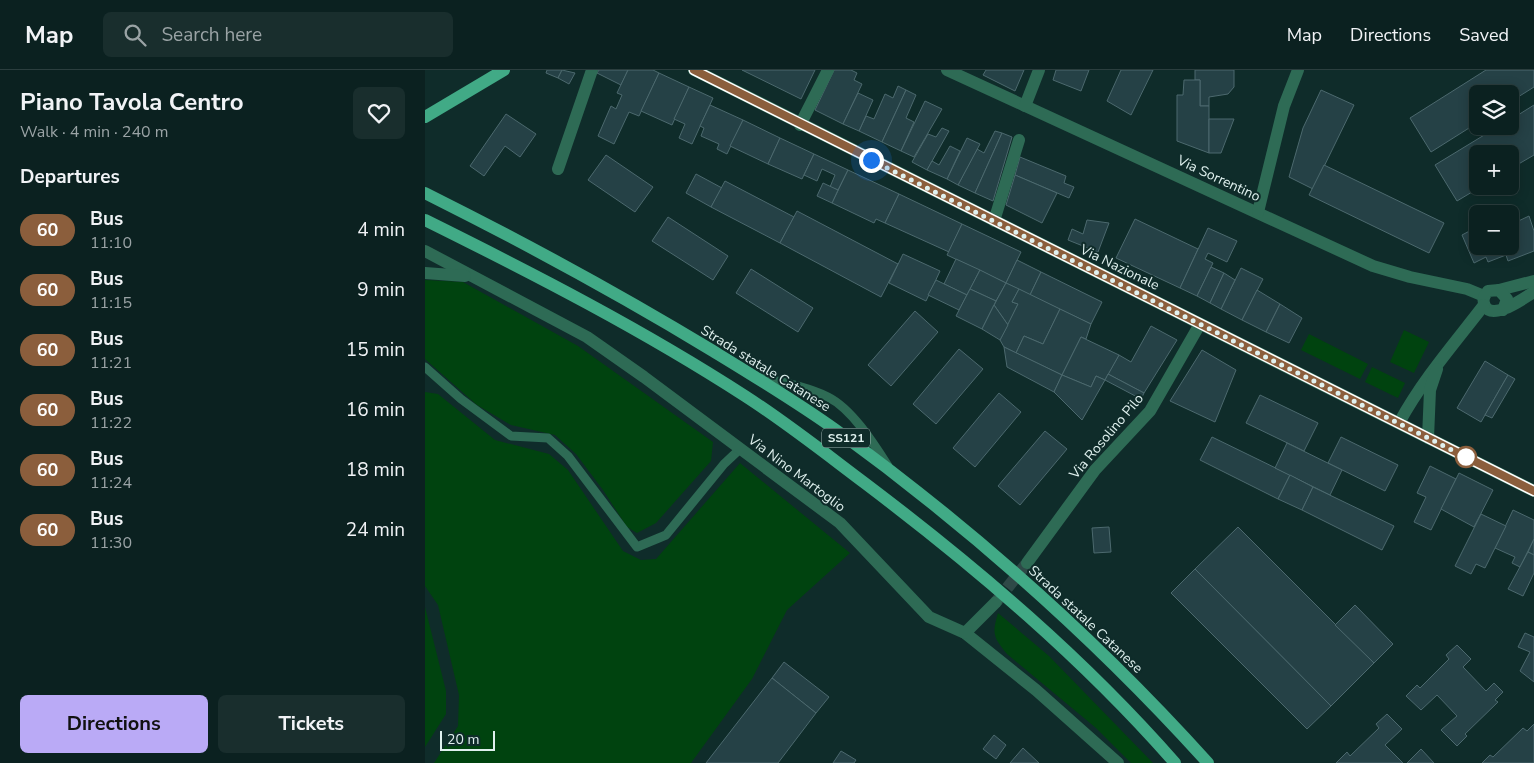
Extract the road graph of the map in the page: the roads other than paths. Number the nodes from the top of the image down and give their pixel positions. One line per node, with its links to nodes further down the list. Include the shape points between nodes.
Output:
1 (504, 70): 9 (main road)
2 (592, 70): 12 (street)
3 (694, 70): 10 (street, Via Nazionale)
4 (828, 70): 10 (street)
5 (947, 70): 8 (street, Via Sorrentino)
6 (1039, 70): 8 (street)
7 (1298, 70): 14 (street, via 1283,106)
8 (1025, 106): 14 (street, Via Sorrentino)
9 (425, 116)
10 (800, 125): 16 (street, Via Nazionale)
11 (1019, 140): 16 (street)
12 (558, 168)
13 (425, 193): 29 (main road, Strada statale Catanese / SS121, via 595,281)
14 (1258, 212): 23 (street, Via Sorrentino, via 1373,266 1467,289)
15 (425, 220): 39 (main road, SS121, via 665,347 746,397 823,452 919,524 1019,608 1073,658)
16 (994, 221): 25 (street, Via Nazionale)
17 (425, 251): 19 (street, Via Nino Martoglio)
18 (425, 273): 19 (street)
19 (469, 276): 32 (street, Via Nino Martoglio, via 587,337)
20 (1534, 281): 21 (street)
21 (1499, 290): 23 (street, via 1493,289); 24 (street, via 1507,299)
22 (1534, 292): 24 (street)
23 (1484, 301): 24 (street, via 1487,309); 26 (street)
24 (1500, 311): 26 (street)
25 (1200, 324): 30 (street, Via Nazionale); 35 (street, Via Rosolino Pilo, via 1150,411 1095,470)
26 (1464, 331): 27 (street)
27 (1440, 358): 30 (street); 31 (street, via 1430,390)
28 (425, 367): 32 (lane, via 511,436 548,438 568,456 637,548 665,535)
29 (756, 377): 33 (main road, Strada statale Catanese / SS121); 33 (lane, via 793,384 829,398 863,428)
30 (1399, 423): 31 (street, Via Nazionale)
31 (1428, 438): 34 (street, Via Nazionale)
32 (740, 449): 37 (street, Via Nino Martoglio, via 840,524 929,617)
33 (894, 474): 40 (main road, Strada statale Catanese / SS121, via 1035,590 1171,722)
34 (1534, 491)
35 (1027, 563)
36 (996, 602): 37 (street)
37 (965, 633): 38 (street, Via Nino Martoglio, via 1036,690)
38 (1118, 763)
39 (1175, 763)
40 (1208, 763)

